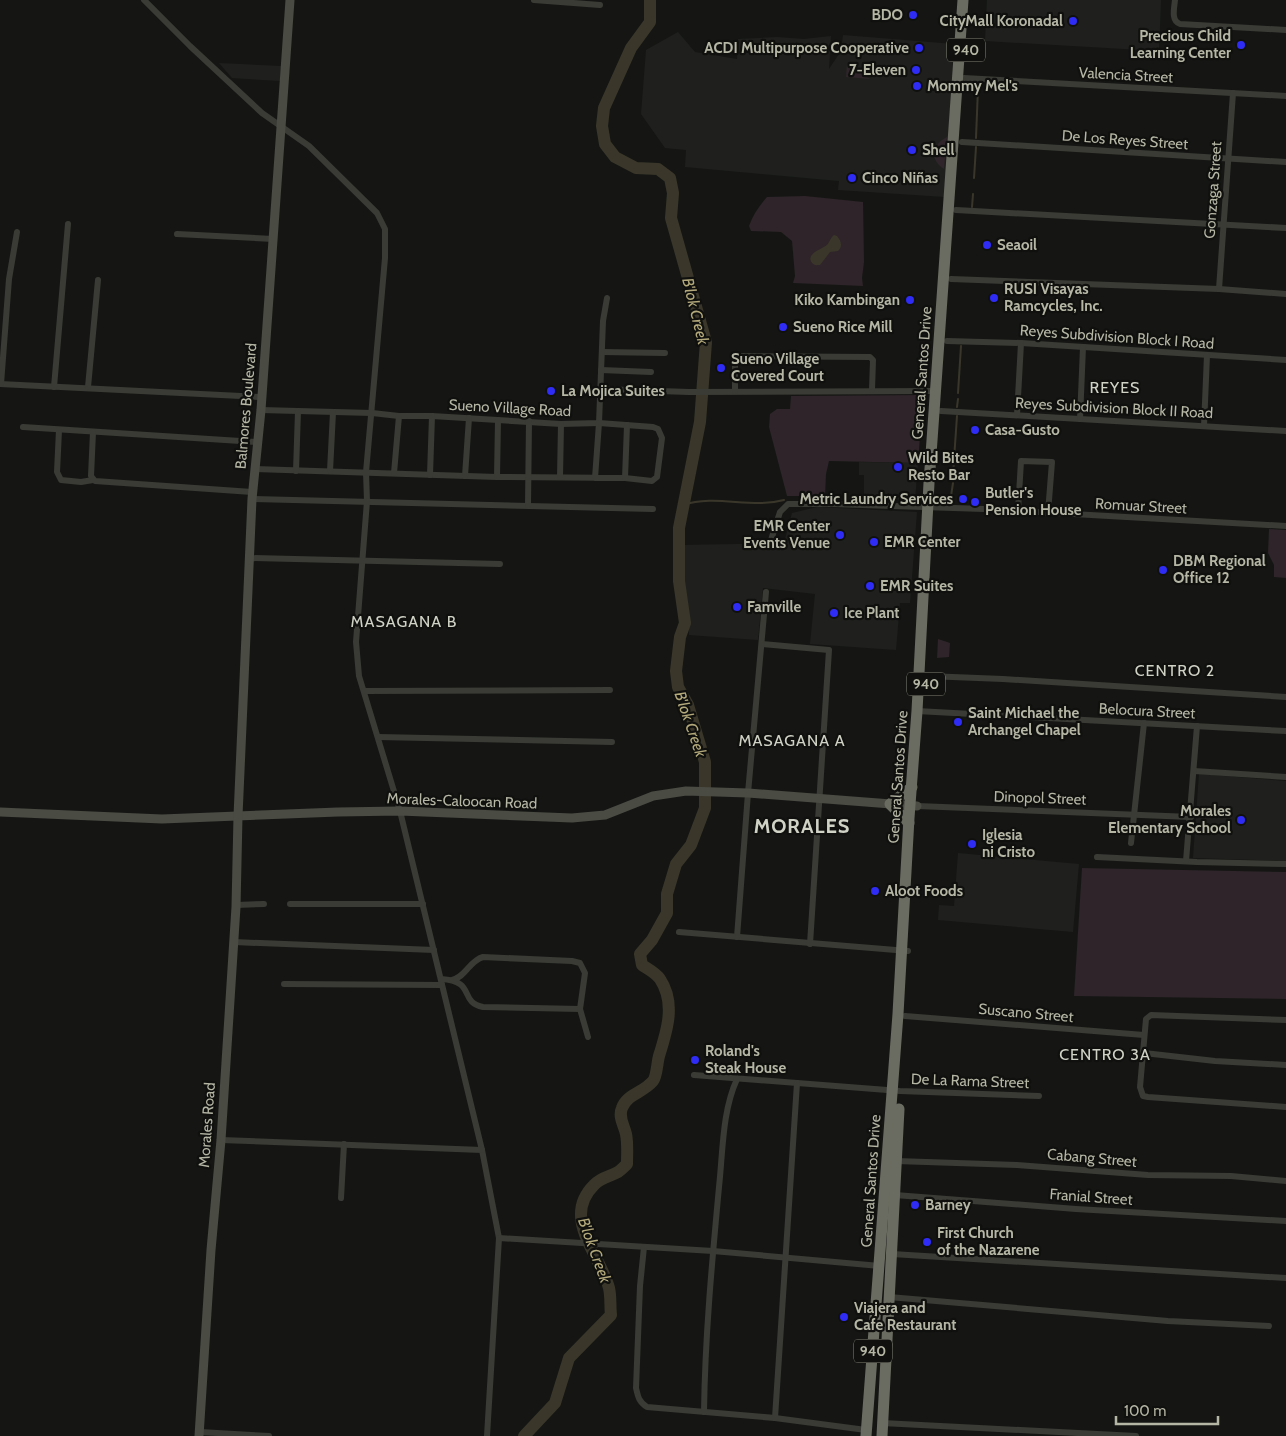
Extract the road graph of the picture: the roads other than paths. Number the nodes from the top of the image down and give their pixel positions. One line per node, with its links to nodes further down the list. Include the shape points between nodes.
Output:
1 (144, 0): 12 (street, via 262,113)
2 (290, 0): 12 (street, Balmores Boulevard)
3 (534, 0): 7 (street)
4 (963, 0): 42 (highway, General Santos Drive / 940)
5 (969, 0): 9 (highway, General Santos Drive / 940)
6 (1175, 0): 8 (street, via 1174,18 1180,24)
7 (600, 5)
8 (1286, 30)
9 (964, 78): 10 (street, Valencia Street); 13 (highway, General Santos Drive / 940)
10 (1233, 94): 11 (street, Valencia Street); 14 (street, Gonzaga Street)
11 (1286, 96)
12 (282, 127): 22 (street, Balmores Boulevard); 49 (street, via 308,146 377,212 385,229)
13 (962, 142): 14 (street, De Los Reyes Street); 16 (highway, General Santos Drive / 940)
14 (1228, 159): 15 (street, De Los Reyes Street); 18 (street, Gonzaga Street)
15 (1286, 162)
16 (956, 210): 18 (street); 23 (highway, General Santos Drive / 940)
17 (68, 224): 38 (street)
18 (1223, 224): 19 (street); 25 (street, Gonzaga Street)
19 (1286, 228)
20 (17, 232): 37 (street)
21 (177, 234): 22 (street)
22 (273, 239): 44 (street, Balmores Boulevard)
23 (951, 279): 25 (street); 28 (highway, General Santos Drive / 940)
24 (98, 280): 39 (street)
25 (1219, 289): 26 (street)
26 (1286, 294)
27 (607, 298): 31 (street)
28 (947, 341): 29 (street, Reyes Subdivision Block I Road); 46 (highway, General Santos Drive / 940)
29 (1021, 343): 30 (street, Reyes Subdivision Block I Road); 50 (street)
30 (1083, 347): 33 (street, Reyes Subdivision Block I Road); 54 (street)
31 (602, 352): 32 (street); 35 (street)
32 (665, 353)
33 (1207, 355): 34 (street, Reyes Subdivision Block I Road); 60 (street)
34 (1286, 360)
35 (601, 370): 36 (street); 40 (street)
36 (651, 372)
37 (1, 384): 38 (street)
38 (54, 386): 39 (street)
39 (88, 387): 44 (street)
40 (600, 388): 43 (street); 57 (street)
41 (872, 390): 42 (street); 43 (street); 43 (street, via 873,360 866,356 737,356)
42 (935, 390): 82 (highway, General Santos Drive / 940)
43 (735, 391)
44 (261, 397): 45 (street, Balmores Boulevard)
45 (261, 410): 47 (street, Sueno Village Road); 65 (street, Balmores Boulevard)
46 (941, 410): 50 (street, Reyes Subdivision Block II Road); 82 (highway, General Santos Drive / 940)
47 (298, 411): 48 (street, Sueno Village Road); 67 (street)
48 (333, 412): 49 (street, Sueno Village Road); 68 (street)
49 (372, 413): 51 (street, Sueno Village Road); 69 (street)
50 (1017, 415): 54 (street, Reyes Subdivision Block II Road)
51 (399, 416): 52 (street, Sueno Village Road); 70 (street)
52 (432, 416): 53 (street, Sueno Village Road); 71 (street)
53 (469, 418): 55 (street, Sueno Village Road); 72 (street)
54 (1080, 419): 60 (street, Reyes Subdivision Block II Road)
55 (498, 420): 56 (street, Sueno Village Road); 73 (street)
56 (529, 421): 58 (street, Sueno Village Road); 74 (street)
57 (599, 423): 58 (street, Sueno Village Road); 59 (street, Sueno Village Road); 76 (street)
58 (561, 424): 75 (street)
59 (627, 425): 77 (street); 77 (street, Sueno Village Road, via 653,427 658,429 662,438 657,477 652,481)
60 (1204, 426): 63 (street, Reyes Subdivision Block II Road)
61 (23, 428): 62 (street)
62 (59, 430): 64 (street); 78 (street, via 58,477 81,482)
63 (1286, 431)
64 (93, 432): 65 (street); 78 (street)
65 (257, 442): 66 (street, Balmores Boulevard)
66 (255, 469): 67 (street, Sueno Village Road); 79 (street, Balmores Boulevard)
67 (296, 471): 68 (street, Sueno Village Road)
68 (330, 472): 69 (street, Sueno Village Road)
69 (366, 472): 70 (street, Sueno Village Road); 80 (street)
70 (394, 473): 71 (street, Sueno Village Road)
71 (430, 474): 72 (street, Sueno Village Road)
72 (465, 476): 73 (street, Sueno Village Road)
73 (496, 477): 74 (street, Sueno Village Road)
74 (528, 477): 75 (street, Sueno Village Road); 81 (street)
75 (560, 477): 76 (street, Sueno Village Road)
76 (595, 478): 77 (street, Sueno Village Road)
77 (625, 478)
78 (93, 480): 79 (street)
79 (252, 495): 80 (street); 88 (street, Balmores Boulevard)
80 (367, 501): 81 (street); 89 (street)
81 (528, 505): 83 (street)
82 (931, 508): 84 (street, Romuar Street); 87 (street, Romuar Street, via 788,504 780,512); 93 (highway, General Santos Drive / 940); 97 (highway, General Santos Drive / 940)
83 (653, 509)
84 (1018, 511): 85 (street, Romuar Street); 85 (street, via 1021,460 1052,462)
85 (1048, 513): 86 (street, Romuar Street)
86 (1286, 526)
87 (772, 540)
88 (249, 558): 89 (street); 113 (street, Balmores Boulevard)
89 (362, 562): 90 (street); 95 (street, via 356,642 359,676)
90 (500, 564)
91 (766, 592): 92 (street)
92 (762, 644): 106 (street); 107 (street, via 829,650)
93 (926, 676): 96 (street); 97 (highway, General Santos Drive / 940)
94 (610, 690): 95 (street)
95 (364, 691): 101 (street)
96 (1286, 697)
97 (921, 712): 98 (street, Belocura Street); 105 (highway, General Santos Drive / 940); 109 (highway, General Santos Drive / 940)
98 (1144, 723): 99 (street, Belocura Street); 112 (street)
99 (1198, 726): 100 (street, Belocura Street); 103 (street)
100 (1286, 731)
101 (378, 737): 102 (street); 110 (street)
102 (612, 742)
103 (1194, 771): 104 (street); 114 (street)
104 (1286, 776)
105 (912, 787): 108 (highway); 109 (highway, General Santos Drive / 940)
106 (748, 793): 107 (street, Morales-Caloocan Road); 110 (street, Morales-Caloocan Road, via 669,793 590,818); 125 (street)
107 (819, 797): 108 (street, Morales-Caloocan Road); 127 (street)
108 (890, 804): 109 (street, Morales-Caloocan Road); 115 (highway)
109 (914, 805): 112 (street, Dinopol Street); 115 (highway, General Santos Drive / 940); 129 (highway, General Santos Drive / 940)
110 (400, 811): 113 (street, Morales-Caloocan Road); 122 (street)
111 (0, 812): 113 (street, Morales-Caloocan Road, via 162,819)
112 (1135, 813): 114 (street, Dinopol Street); 116 (street)
113 (238, 816): 123 (street, Morales Road)
114 (1191, 817): 118 (street)
115 (909, 823): 129 (highway, General Santos Drive / 940)
116 (1131, 843)
117 (1098, 857): 118 (street)
118 (1186, 861): 119 (street)
119 (1286, 864)
120 (264, 904): 123 (street)
121 (290, 904): 122 (street)
122 (423, 904): 128 (street)
123 (236, 905): 126 (street, Morales Road)
124 (679, 932): 125 (street)
125 (737, 937): 127 (street)
126 (234, 942): 128 (street); 146 (street, Morales Road)
127 (810, 944): 129 (street)
128 (434, 950): 131 (street)
129 (905, 951): 134 (highway, General Santos Drive / 940); 143 (highway, General Santos Drive / 940)
130 (452, 980): 131 (street); 133 (street, via 462,985 476,1006); 133 (street, via 461,978 472,962 483,957 572,961 580,964 585,973)
131 (441, 982): 132 (street); 148 (street)
132 (284, 984)
133 (580, 1009): 137 (street)
134 (905, 1016): 136 (street, Suscano Street); 143 (highway, General Santos Drive / 940)
135 (1286, 1020): 136 (street, via 1152,1015 1146,1019)
136 (1144, 1035): 138 (street)
137 (588, 1037)
138 (1144, 1053): 139 (street); 145 (street, via 1140,1087 1143,1096)
139 (1286, 1064)
140 (694, 1076): 141 (street, De La Rama Street)
141 (737, 1079): 142 (street, De La Rama Street); 156 (street, via 727,1113)
142 (797, 1083): 143 (street, De La Rama Street); 158 (street)
143 (897, 1090): 144 (street, De La Rama Street); 149 (highway, General Santos Drive / 940); 159 (highway, General Santos Drive / 940)
144 (1039, 1096)
145 (1286, 1107)
146 (221, 1140): 147 (street); 167 (street, Morales Road)
147 (344, 1144): 148 (street); 152 (street)
148 (482, 1150): 154 (street)
149 (896, 1161): 150 (street, Cabang Street); 151 (highway, General Santos Drive / 940)
150 (1286, 1181)
151 (895, 1195): 153 (street, Franial Street); 157 (highway, General Santos Drive / 940)
152 (341, 1198)
153 (1286, 1221)
154 (499, 1238): 155 (street); 169 (street)
155 (644, 1246): 156 (street); 163 (street, via 638,1397 647,1407)
156 (713, 1251): 158 (street); 163 (street)
157 (892, 1254): 159 (highway, General Santos Drive / 940); 160 (street)
158 (784, 1258): 159 (street); 164 (street)
159 (885, 1267): 161 (highway, General Santos Drive / 940); 166 (highway, General Santos Drive / 940)
160 (1286, 1278)
161 (889, 1297): 162 (street, via 1168,1321); 165 (highway, General Santos Drive / 940)
162 (1269, 1326)
163 (704, 1412): 164 (street)
164 (775, 1418): 166 (street)
165 (882, 1423): 170 (highway, General Santos Drive / 940); 171 (street)
166 (866, 1433)
167 (200, 1434): 168 (street)
168 (270, 1436)
169 (487, 1436)
170 (882, 1436)
171 (1136, 1436)

